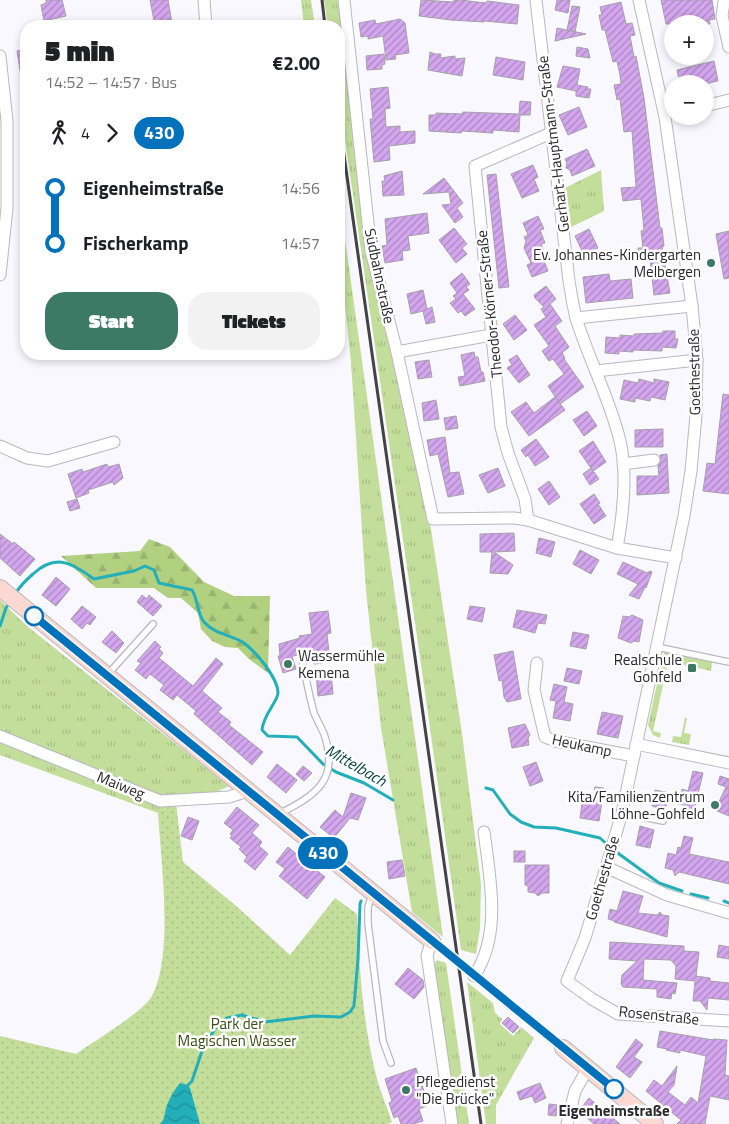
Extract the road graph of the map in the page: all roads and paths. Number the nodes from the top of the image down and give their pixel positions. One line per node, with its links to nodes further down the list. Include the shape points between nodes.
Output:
1 (204, 0): 6 (street)
2 (344, 0): 18 (street, Südbahnstraße, via 371,251)
3 (536, 0): 13 (street, Gerhart-Hauptmann-Straße)
4 (639, 0): 9 (street, Goethestraße)
5 (726, 0): 7 (street, via 722,16)
6 (206, 20)
7 (729, 47)
8 (0, 56): 14 (street, via 7,122 7,208)
9 (664, 97)
10 (729, 100): 11 (street)
11 (714, 104)
12 (670, 125): 15 (street, Goethestraße)
13 (551, 133): 16 (street, Gerhart-Hauptmann-Straße); 17 (street, Theodor-Körner-Straße, via 475,166)
14 (0, 272)
15 (692, 306): 16 (street); 19 (street, Goethestraße)
16 (576, 318): 20 (street, Gerhart-Hauptmann-Straße)
17 (491, 335): 18 (street); 25 (street, Theodor-Körner-Straße, via 501,427 526,499)
18 (397, 352): 25 (street, Südbahnstraße, via 433,519)
19 (697, 360): 20 (street); 27 (street, Goethestraße, via 691,471)
20 (596, 370): 24 (street, Gerhart-Hauptmann-Straße, via 620,443)
21 (114, 442): 22 (street, via 48,462 27,458)
22 (0, 446)
23 (654, 460): 24 (street)
24 (623, 464): 26 (street, Gerhart-Hauptmann-Straße, via 624,512)
25 (528, 520): 26 (street)
26 (617, 548): 27 (street)
27 (676, 558): 30 (street, Goethestraße)
28 (3, 591): 34 (street)
29 (153, 624): 34 (lane)
30 (657, 647): 32 (lane); 36 (street, Goethestraße)
31 (302, 660): 41 (lane, via 330,763 326,778 312,794)
32 (729, 662)
33 (537, 663): 37 (street, Heukamp, via 534,690 544,737)
34 (107, 675): 39 (street)
35 (0, 736): 39 (street, Maiweg, via 160,801 228,797)
36 (636, 744): 37 (street, Goethestraße); 38 (street)
37 (634, 756): 40 (street, Goethestraße)
38 (729, 763)
39 (248, 791): 41 (street)
40 (622, 813): 42 (lane); 44 (street, Goethestraße)
41 (277, 815): 45 (street)
42 (662, 821)
43 (484, 832): 48 (street, via 490,880 489,946)
44 (606, 867): 46 (street, via 667,895); 49 (street, Goethestraße, via 585,938)
45 (373, 893): 47 (street); 52 (lane, via 368,907 368,924 383,1040)
46 (729, 912)
47 (432, 941): 54 (street, via 427,955)
48 (474, 976)
49 (567, 981): 50 (street, Rosenstraße, via 618,1014)
50 (729, 1021)
51 (563, 1048): 53 (street)
52 (390, 1063)
53 (588, 1068): 55 (street, via 575,1091); 56 (street)
54 (452, 1124)
55 (567, 1124)
56 (656, 1124)

